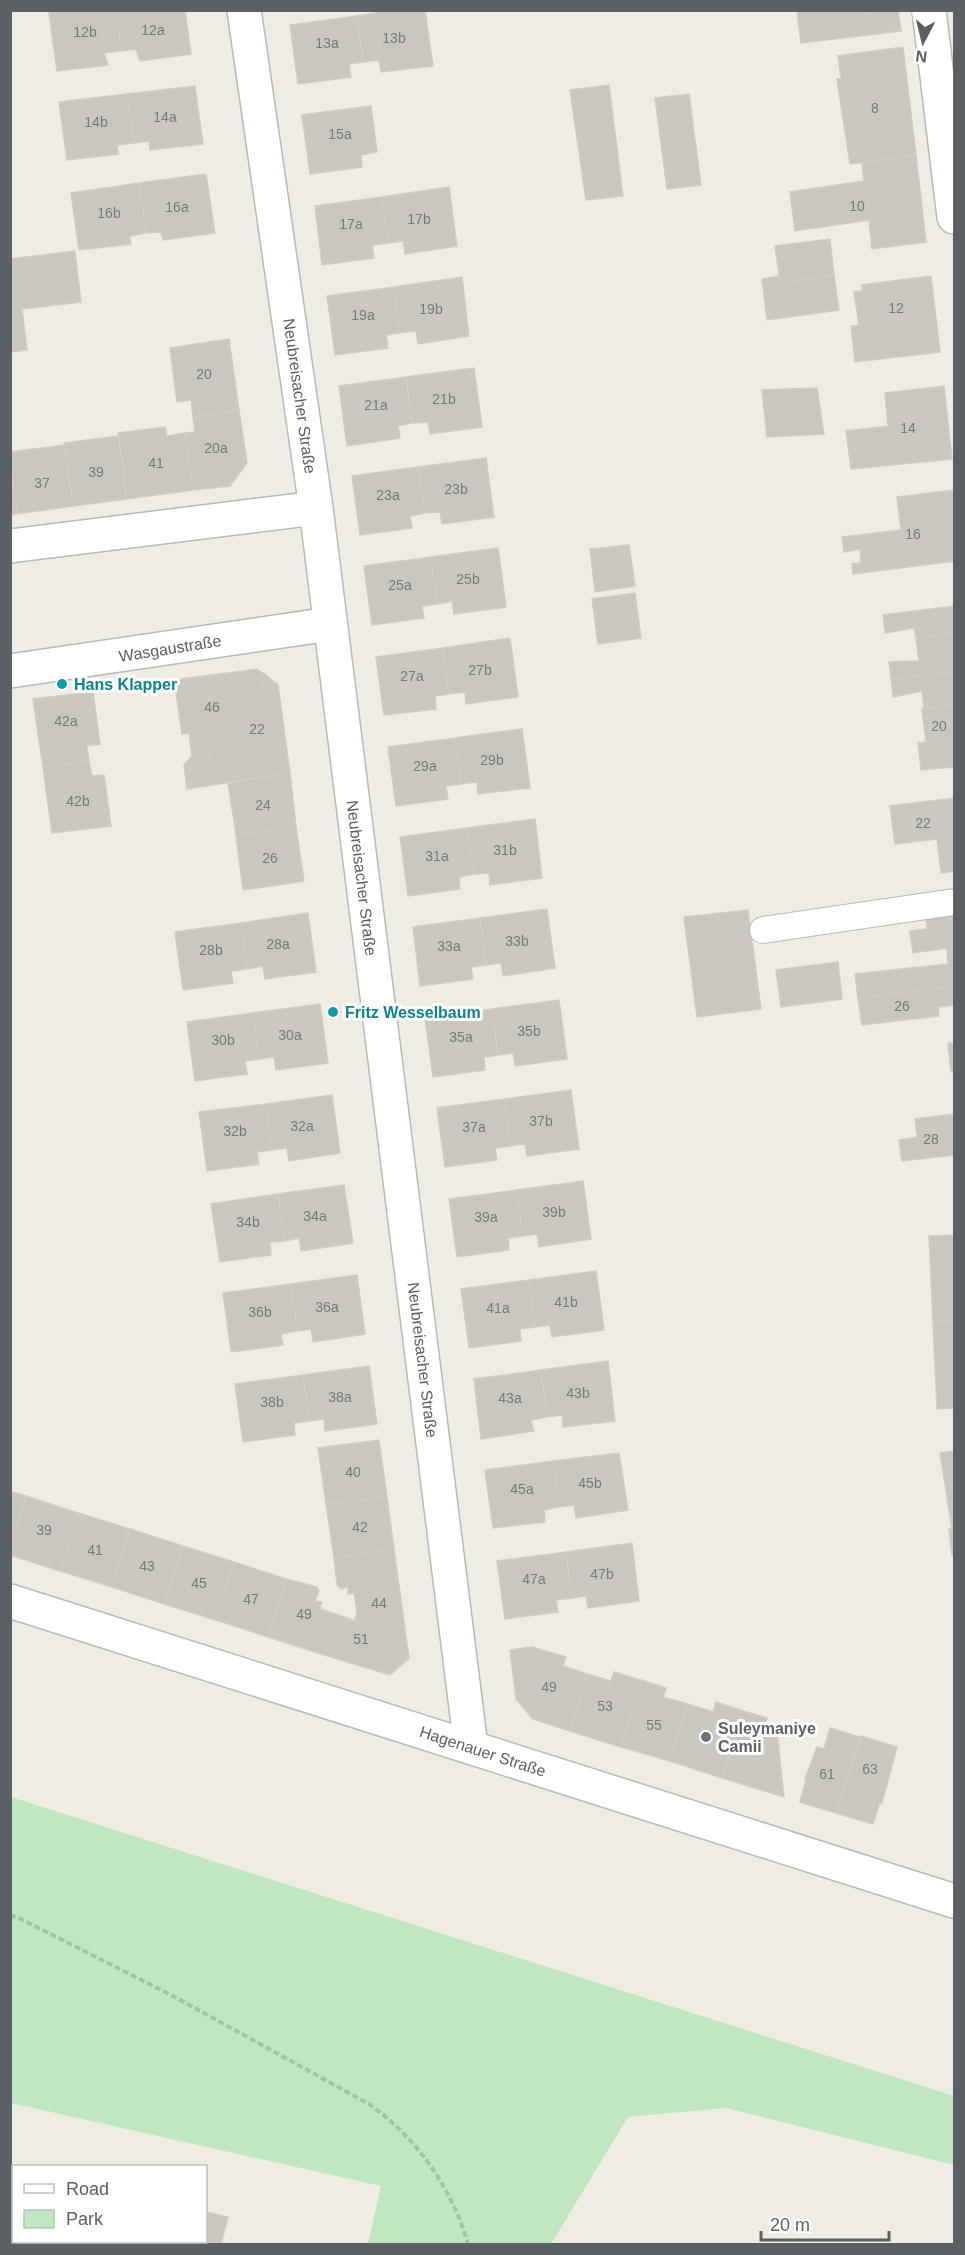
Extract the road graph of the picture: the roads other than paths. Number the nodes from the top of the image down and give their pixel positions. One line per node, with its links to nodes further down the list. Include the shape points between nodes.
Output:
1 (244, 10): 4 (street, Neubreisacher Straße)
2 (929, 10): 3 (street)
3 (954, 217)
4 (316, 508): 5 (street); 6 (street, Neubreisacher Straße)
5 (10, 546)
6 (330, 624): 7 (street, Wasgaustraße); 11 (street, Neubreisacher Straße)
7 (10, 671)
8 (954, 902): 9 (lane)
9 (763, 930)
10 (10, 1602): 11 (street, Hagenauer Straße)
11 (471, 1747): 12 (street, Hagenauer Straße)
12 (954, 1901)

